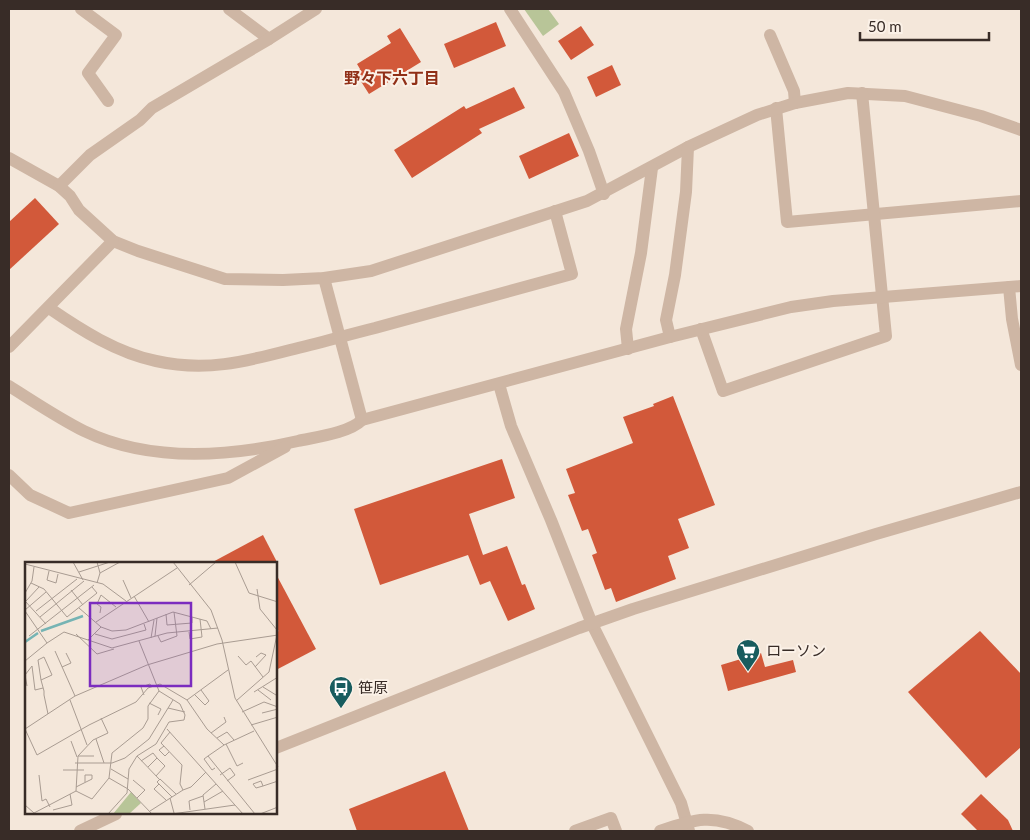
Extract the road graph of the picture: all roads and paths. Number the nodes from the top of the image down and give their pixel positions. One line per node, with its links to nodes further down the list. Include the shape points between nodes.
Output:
1 (81, 9): 8 (street, via 116,35 88,73)
2 (229, 9): 6 (street)
3 (316, 9): 6 (street)
4 (510, 9): 16 (street, via 564,92)
5 (770, 35): 9 (street, via 794,91)
6 (269, 39): 15 (street, via 152,108 90,155)
7 (862, 93): 9 (street); 11 (street, via 905,96); 19 (street)
8 (108, 101)
9 (795, 103): 10 (street)
10 (776, 108): 12 (street); 19 (street, via 786,222)
11 (1021, 130)
12 (688, 147): 14 (street); 27 (street, via 686,192 666,320)
13 (9, 158): 15 (street)
14 (652, 168): 16 (street); 29 (street, via 641,253 626,328)
15 (59, 186): 20 (street, via 79,210)
16 (604, 194): 18 (street)
17 (1021, 201): 19 (street)
18 (555, 211): 21 (street, via 370,271); 26 (street, via 572,274)
19 (873, 214): 23 (street)
20 (114, 241): 21 (street, via 225,279); 24 (street)
21 (324, 278): 26 (street)
22 (1015, 287): 23 (street); 30 (street, via 1012,319)
23 (882, 297): 25 (street, via 791,307); 25 (street, via 886,336 724,390)
24 (48, 308): 26 (street, via 134,355 157,362 204,366 228,364); 28 (street)
25 (701, 329): 27 (street)
26 (340, 337): 33 (street)
27 (670, 337): 29 (street)
28 (9, 347)
29 (628, 349): 31 (street)
30 (1021, 365)
31 (499, 384): 33 (street); 37 (street, via 511,426)
32 (9, 386): 34 (street, via 85,431 132,448 191,455)
33 (362, 420): 34 (street, via 356,426)
34 (294, 442): 35 (street, via 228,478 69,513 30,495)
35 (9, 475)
36 (1021, 492): 37 (street)
37 (592, 624): 38 (street); 40 (street, via 681,803)
38 (278, 747)
39 (114, 815): 41 (street)
40 (688, 826): 44 (street); 45 (street, via 712,819)
41 (80, 831)
42 (575, 831): 43 (street, via 611,818)
43 (616, 831)
44 (660, 831)
45 (748, 831)

